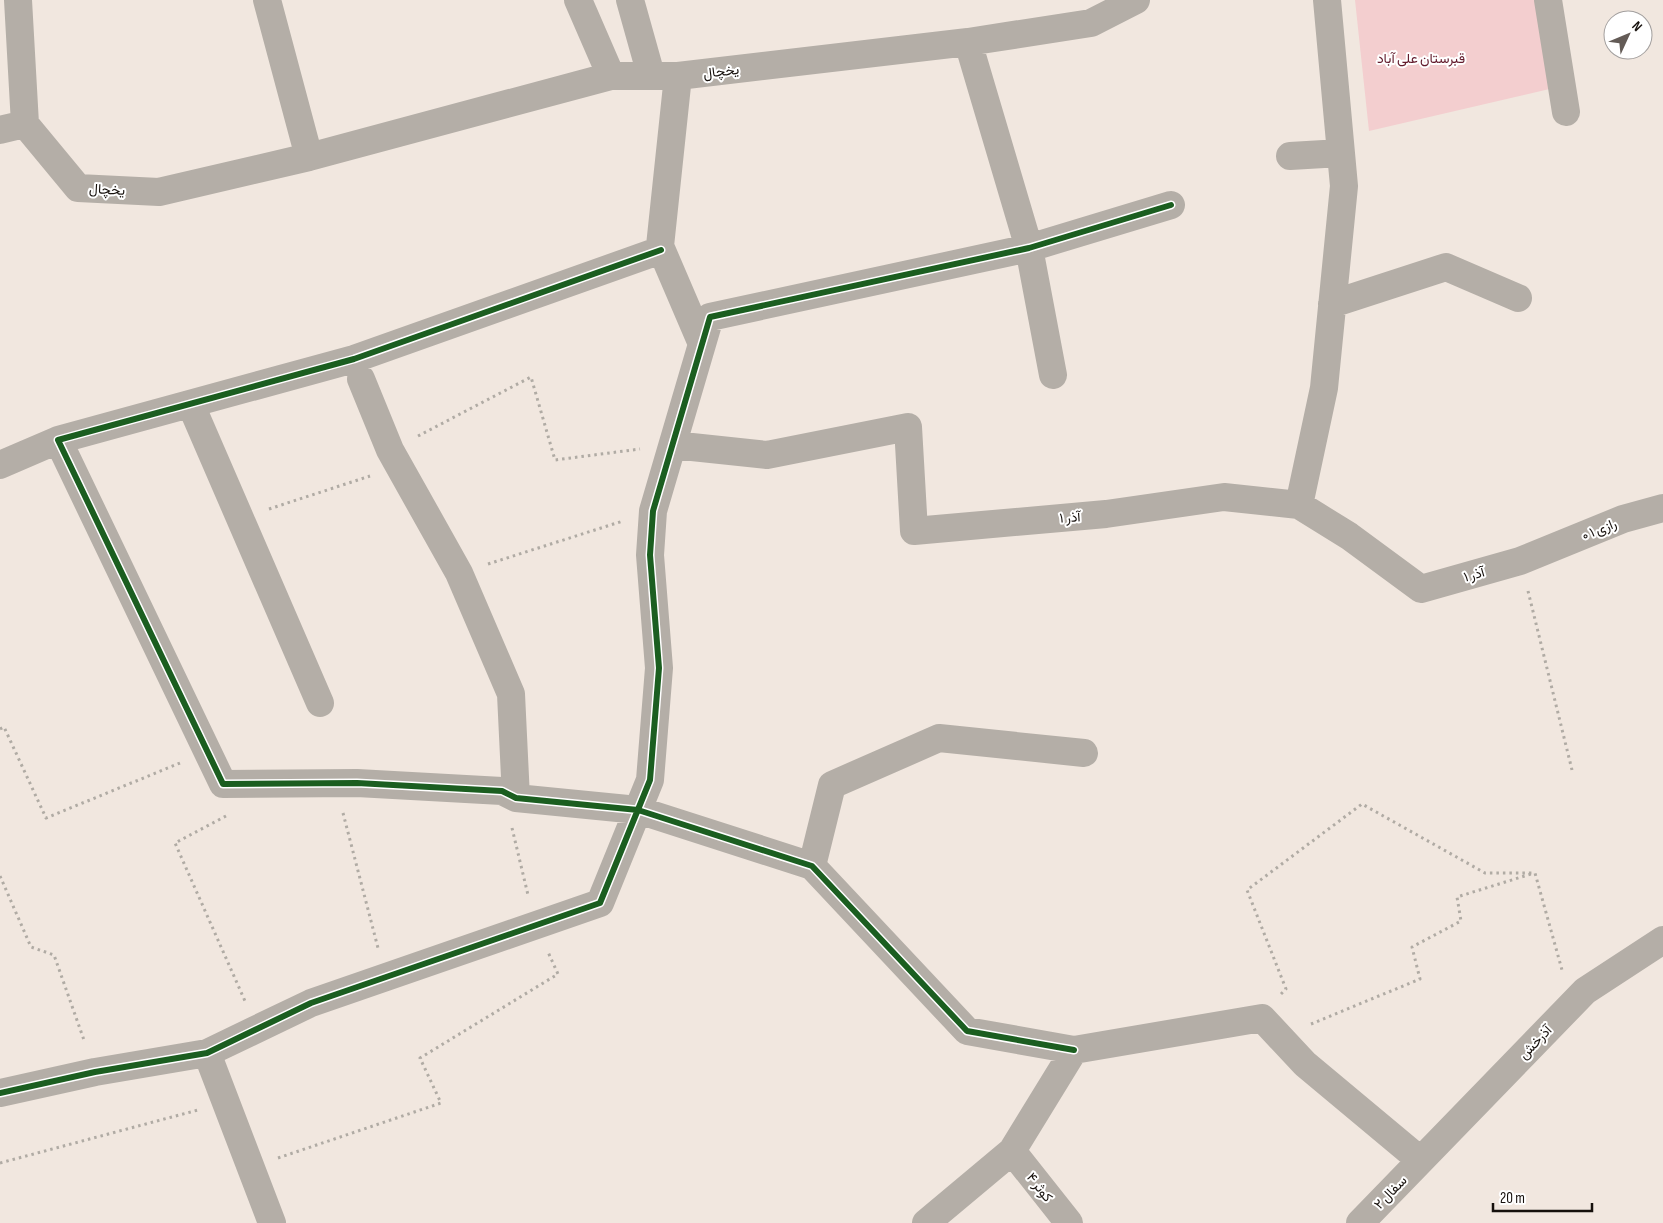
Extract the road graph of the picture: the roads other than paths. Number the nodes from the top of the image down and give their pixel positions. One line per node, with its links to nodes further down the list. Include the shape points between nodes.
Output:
1 (18, 0): 12 (street, یخچال)
2 (267, 0): 15 (street)
3 (578, 0): 9 (street)
4 (630, 0): 10 (street)
5 (1136, 0): 8 (street, یخچال, via 1091,23)
6 (1327, 0): 13 (street)
7 (1548, 0): 11 (street)
8 (968, 42): 10 (street, یخچال); 17 (street)
9 (610, 76): 10 (street, یخچال); 15 (street, یخچال)
10 (665, 76): 18 (street)
11 (1566, 112)
12 (13, 127): 15 (street, یخچال, via 78,188 159,192)
13 (1342, 153): 14 (street); 20 (street, via 1344,186)
14 (1290, 156)
15 (309, 157)
16 (1171, 205): 17 (street)
17 (1028, 248): 21 (street, via 710,317); 22 (street)
18 (661, 250): 21 (street); 24 (street, via 354,359)
19 (1518, 298): 20 (street, via 1446,267)
20 (1332, 304): 28 (street, via 1324,388)
21 (702, 344): 26 (street)
22 (1053, 375)
23 (361, 379): 33 (street, via 394,458 459,573 511,694)
24 (191, 405): 25 (street); 31 (street)
25 (58, 440): 27 (street); 33 (street, via 223,784 335,784)
26 (673, 445): 28 (street, آذر ۱, via 767,455 908,427 914,532 1106,514 1224,496); 34 (street, via 653,511 650,555 659,668 650,780)
27 (0, 465)
28 (1299, 505): 30 (street, آذر ۱, via 1349,536 1421,589)
29 (1663, 508): 30 (street, رازی ۱ ۰, via 1623,519)
30 (1528, 558)
31 (320, 703)
32 (1084, 753): 35 (street, via 939,738 832,785)
33 (509, 795): 34 (street)
34 (638, 810): 35 (street); 38 (street, via 600,902 311,1003)
35 (812, 866): 37 (street, via 967,1031)
36 (1663, 940): 41 (street, آذرخش, via 1585,991)
37 (1074, 1050): 40 (street); 41 (street, via 1262,1018 1306,1064)
38 (207, 1052): 39 (street); 42 (street)
39 (0, 1093)
40 (1012, 1151): 43 (street); 44 (street, کوثر ۴)
41 (1420, 1160): 45 (street, سفال ۲)
42 (272, 1223)
43 (926, 1223)
44 (1068, 1223)
45 (1360, 1223)

